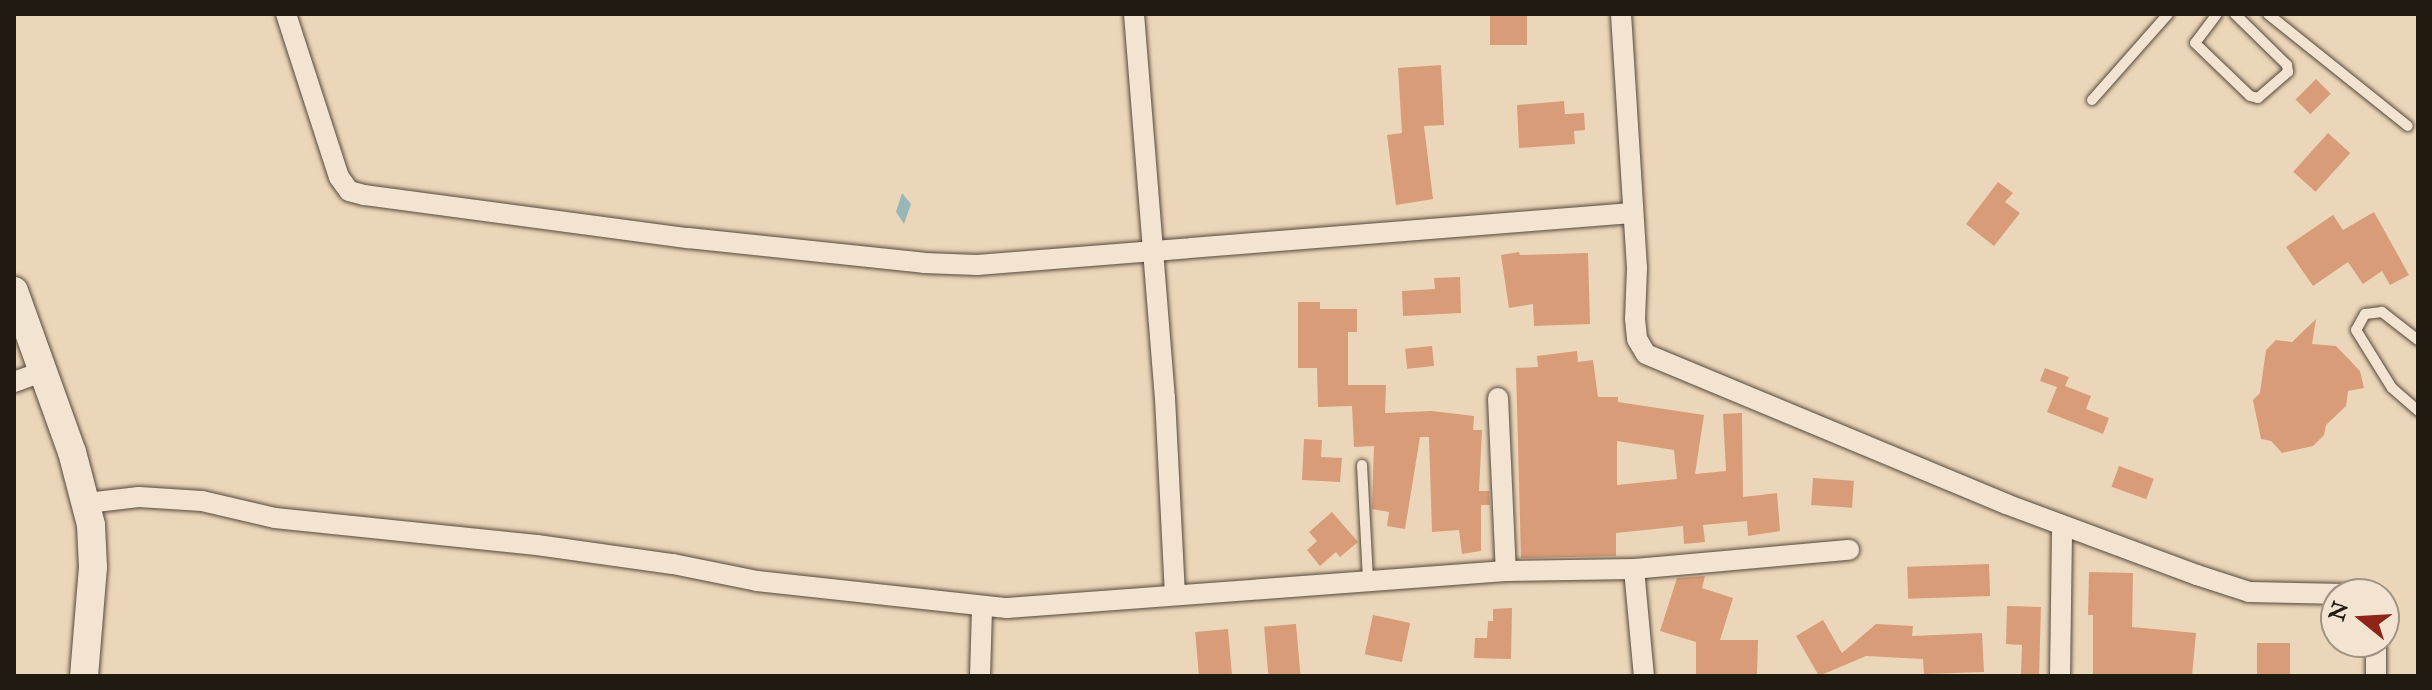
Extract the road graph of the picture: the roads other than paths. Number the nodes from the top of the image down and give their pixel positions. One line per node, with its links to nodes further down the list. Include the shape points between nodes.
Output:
1 (286, 14): 11 (street, via 342,185 358,194 924,263 977,265)
2 (1134, 14): 11 (street)
3 (1621, 14): 10 (street)
4 (2168, 14): 8 (lane)
5 (2217, 14): 6 (lane, via 2195,43 2258,98 2288,72 2287,65)
6 (2235, 14)
7 (2268, 14): 9 (lane)
8 (2092, 100)
9 (2408, 126)
10 (1632, 213): 11 (street); 20 (street, via 1635,319 1637,339 1646,354)
11 (1153, 254): 26 (street)
12 (14, 291): 14 (main road)
13 (2418, 340): 17 (lane, via 2382,312 2365,314 2356,330 2392,388)
14 (41, 372): 15 (street); 19 (main road)
15 (14, 382)
16 (1498, 398): 23 (street)
17 (2418, 411)
18 (1362, 465): 24 (lane)
19 (87, 503): 27 (street, via 139,497 202,501 275,518 537,545 757,581); 28 (main road, via 93,567)
20 (2062, 526): 25 (street, via 2249,592); 31 (street)
21 (1849, 550): 22 (street)
22 (1634, 569): 23 (street); 30 (street)
23 (1506, 571): 24 (street)
24 (1368, 581): 26 (street)
25 (2320, 593)
26 (1175, 595): 27 (street, via 1043,608)
27 (982, 607): 29 (street)
28 (84, 676)
29 (980, 676)
30 (1644, 676)
31 (2060, 676)

